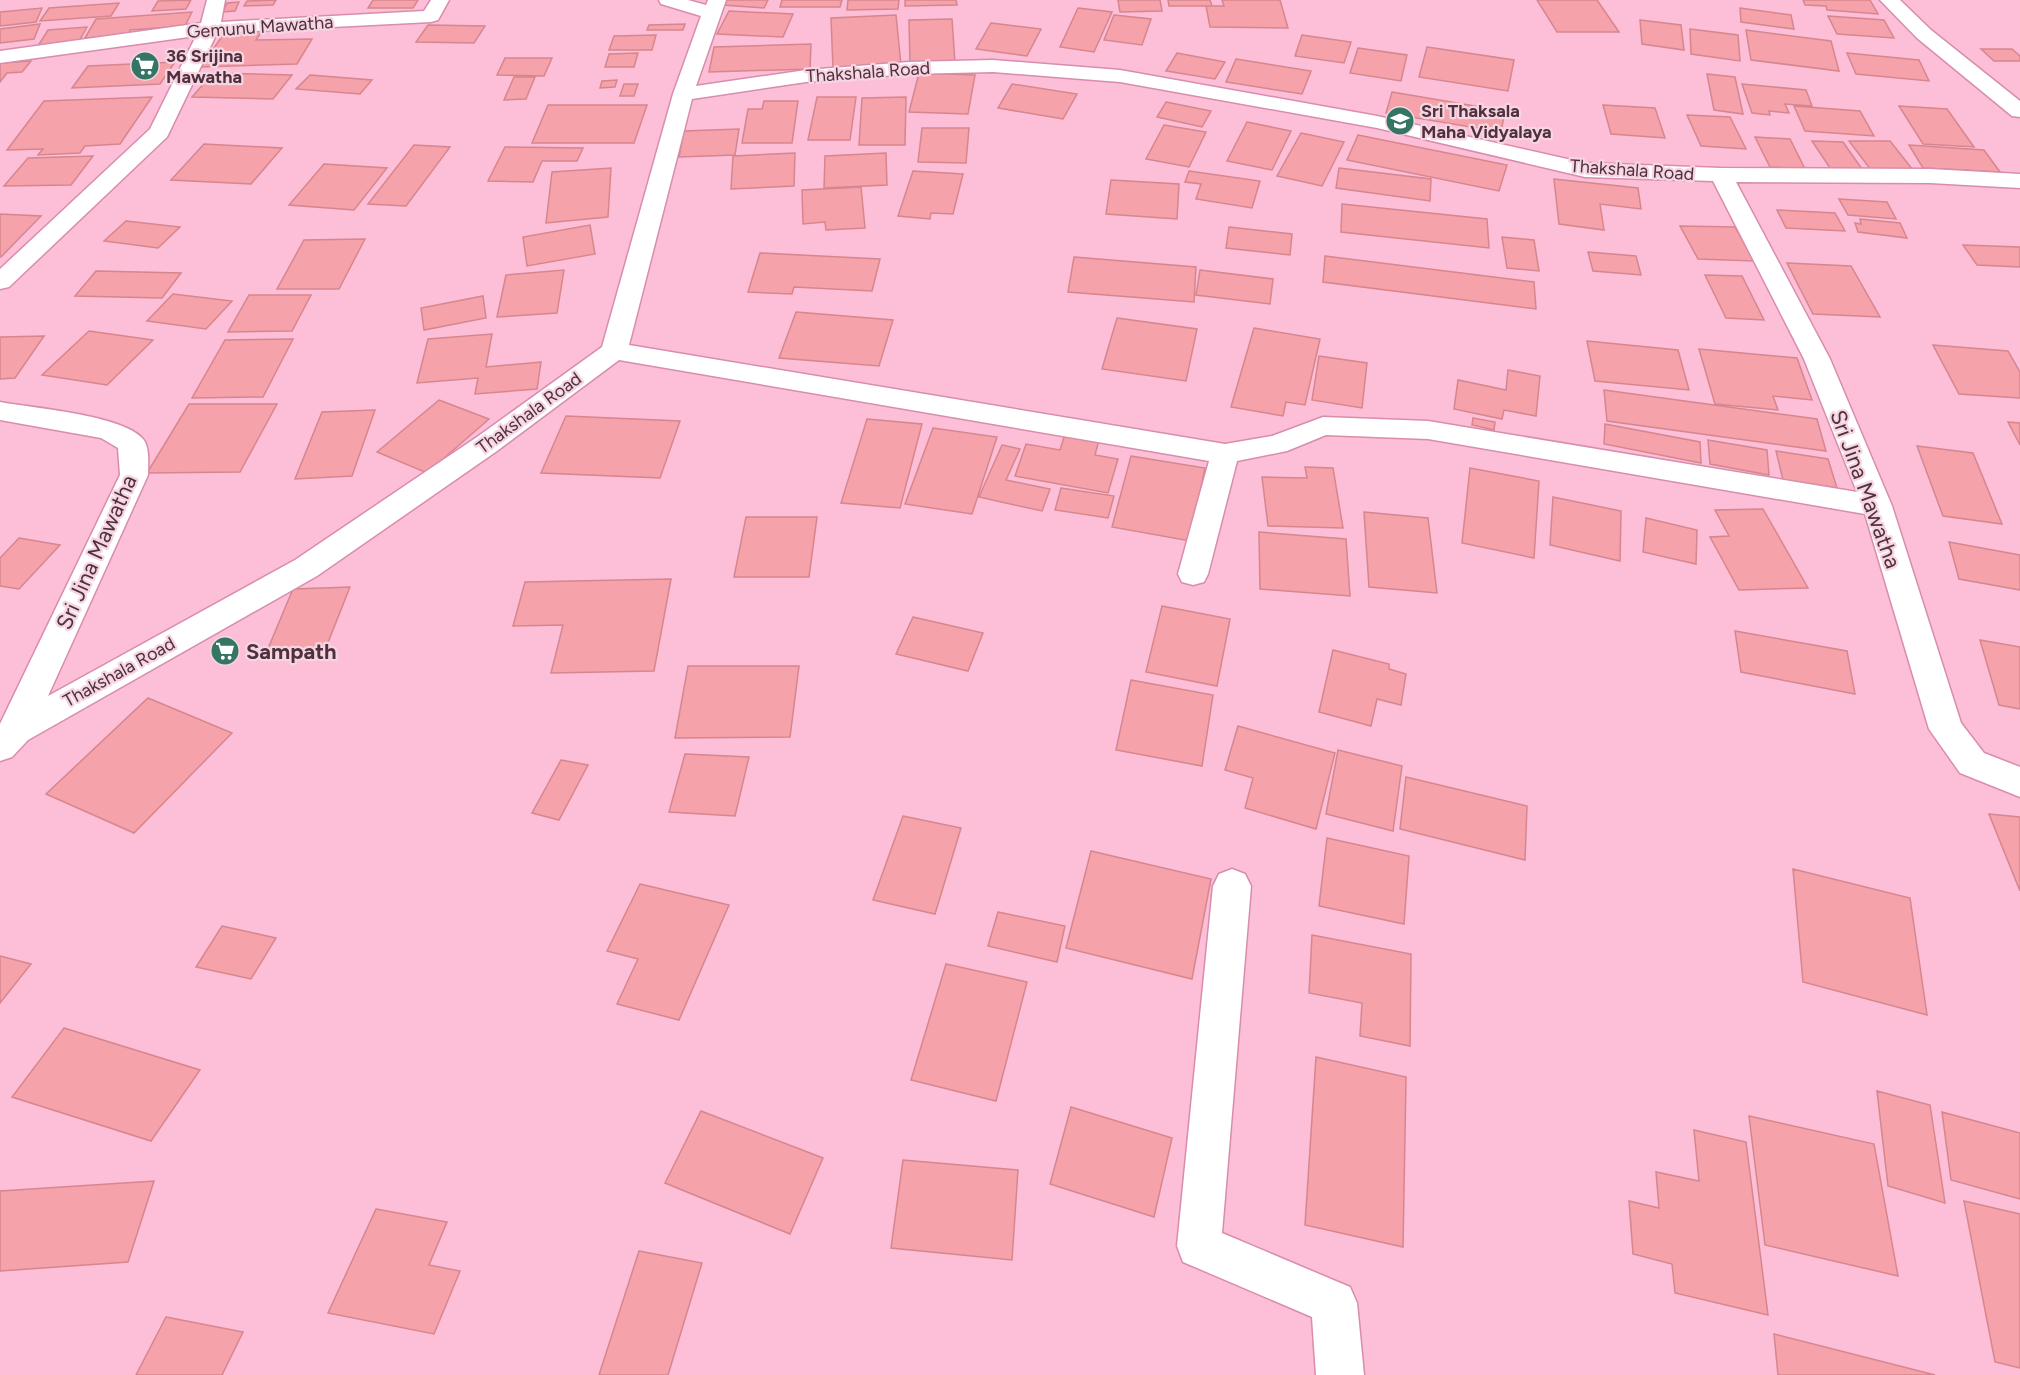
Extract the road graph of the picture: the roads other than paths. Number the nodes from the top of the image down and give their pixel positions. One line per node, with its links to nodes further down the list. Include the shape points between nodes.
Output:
1 (216, 0): 6 (street)
2 (440, 0): 6 (street, Gemunu Mawatha, via 431,16)
3 (668, 0): 5 (street)
4 (1889, 0): 9 (street, via 1924,34)
5 (714, 6): 8 (street)
6 (210, 28): 7 (street, Gemunu Mawatha); 12 (street, via 159,132)
7 (0, 57)
8 (682, 94): 10 (street, Thakshala Road, via 806,76 909,68 993,66 1085,73 1377,122 1585,170); 13 (street)
9 (2020, 111)
10 (1721, 175): 11 (street, Thakshala Road, via 1930,176); 16 (street, Sri Jina Mawatha, via 1817,359)
11 (2020, 181)
12 (0, 282)
13 (614, 351): 15 (street); 18 (street, Thakshala Road, via 306,568)
14 (0, 411): 18 (street, Sri Jina Mawatha, via 109,430 132,444 134,475)
15 (1224, 454): 16 (street, via 1277,444 1323,426 1428,430); 17 (street)
16 (1877, 506): 19 (street, Sri Jina Mawatha, via 1946,729 1972,763)
17 (1193, 574)
18 (8, 739)
19 (2020, 782)
20 (1232, 886): 21 (street, via 1199,1246 1334,1302)
21 (1340, 1375)

